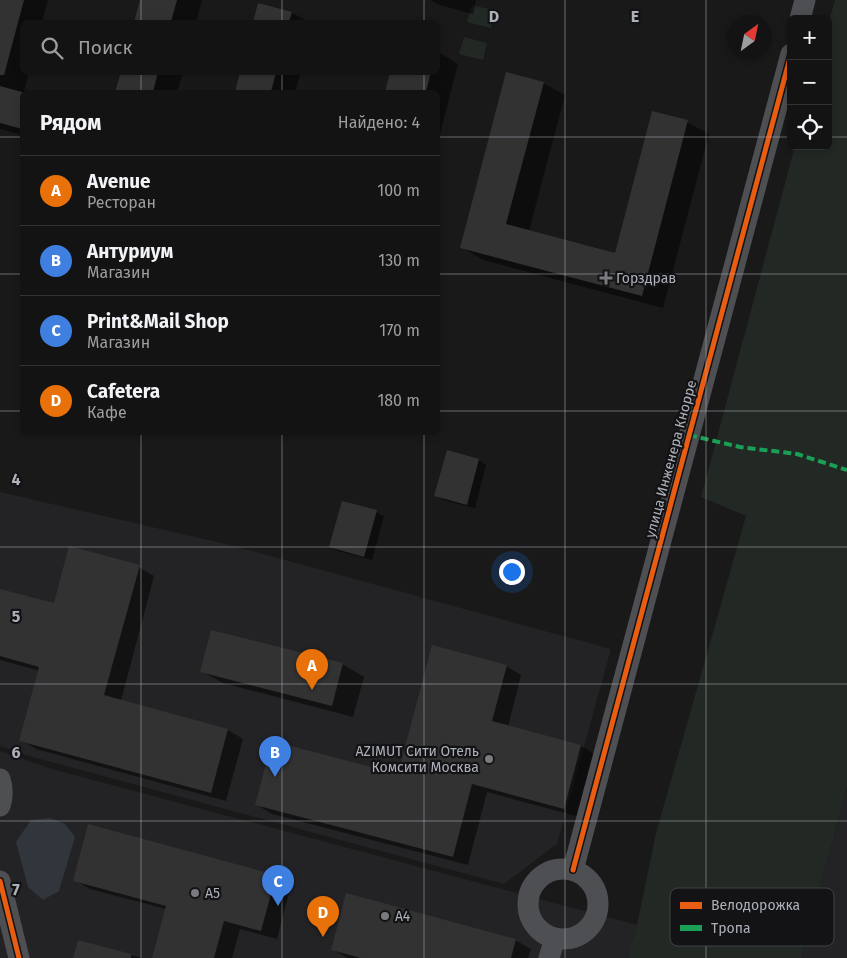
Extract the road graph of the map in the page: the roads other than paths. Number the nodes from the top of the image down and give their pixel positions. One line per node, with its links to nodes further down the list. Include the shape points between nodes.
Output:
1 (805, 0): 2 (street)
2 (801, 15)
3 (789, 60): 6 (street, улица Инженера Кнорре)
4 (0, 779): 5 (street, via 3,796)
5 (0, 806)
6 (573, 870): 8 (street, via 589,880 595,890 597,911 586,930); 8 (street, via 558,868 546,872 530,890 529,914)
7 (0, 881): 9 (street)
8 (552, 948)
9 (19, 958)

